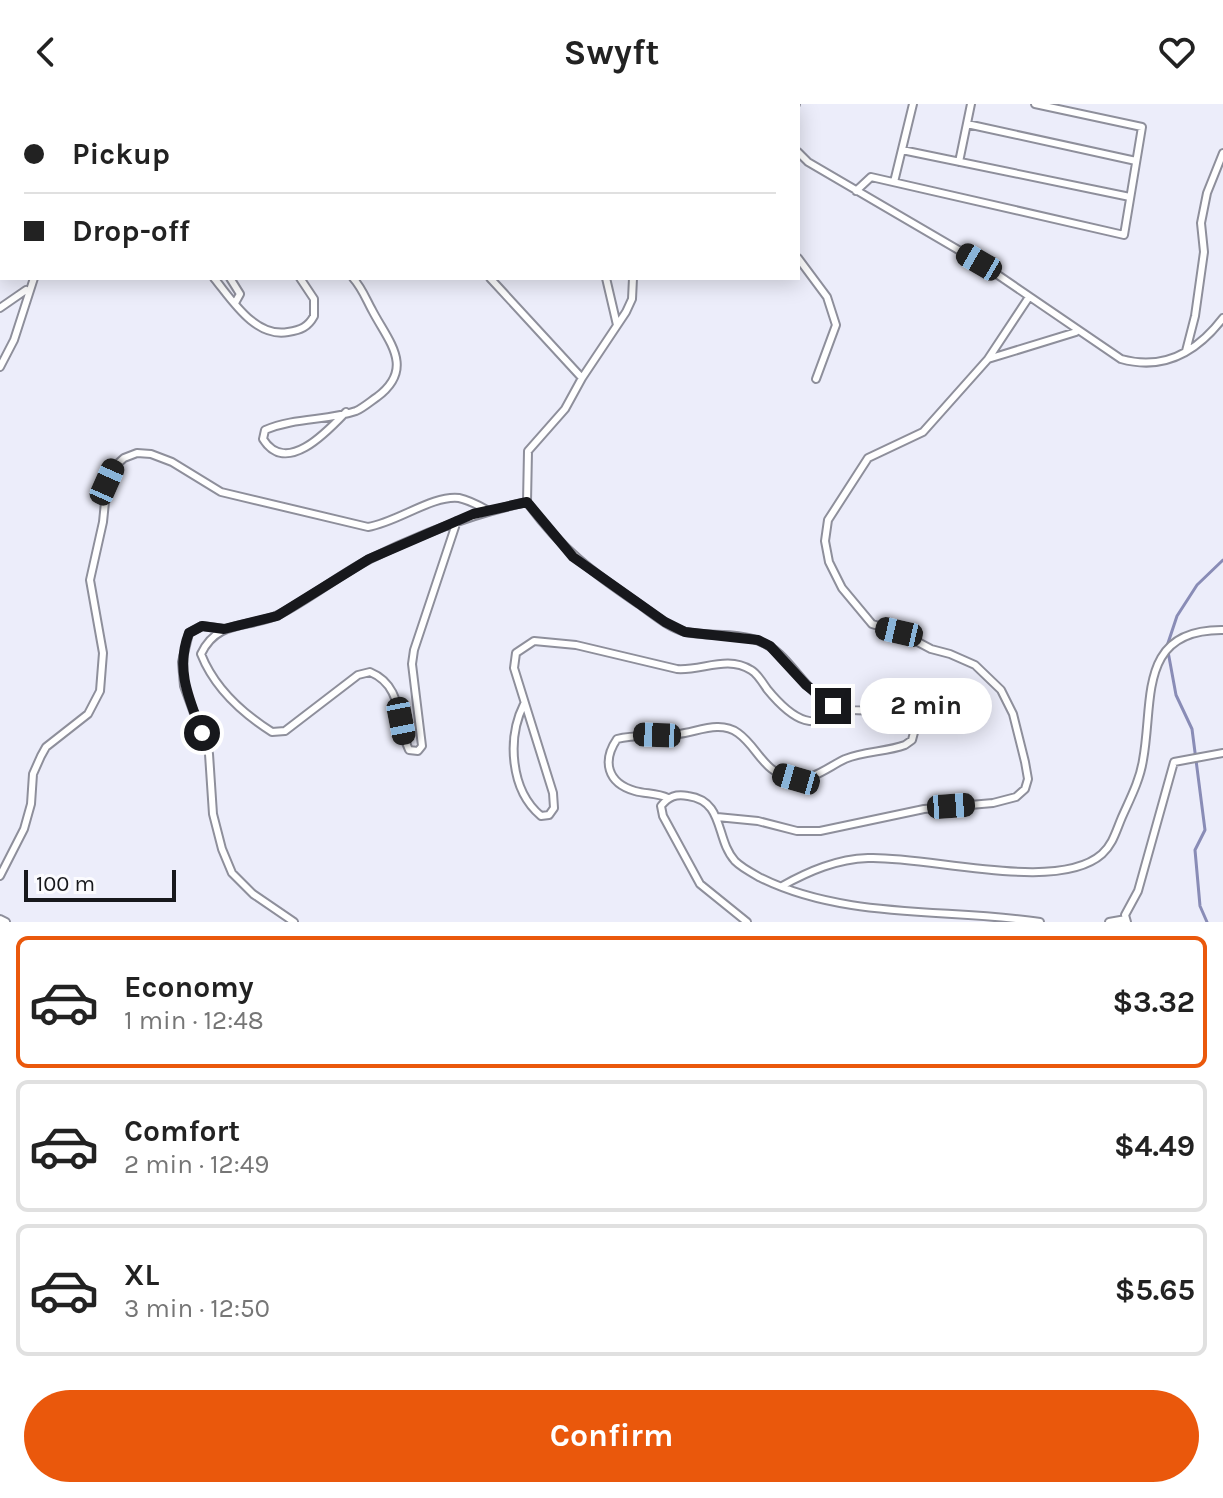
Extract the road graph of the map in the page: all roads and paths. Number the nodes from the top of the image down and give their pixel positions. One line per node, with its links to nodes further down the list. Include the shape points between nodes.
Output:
1 (913, 104): 5 (lane)
2 (971, 104): 4 (lane)
3 (1035, 104): 8 (lane, via 1142,127)
4 (967, 124): 8 (lane); 9 (lane)
5 (902, 150): 9 (lane); 10 (lane)
6 (1223, 153): 29 (lane, via 1201,223 1204,252)
7 (800, 154): 11 (lane)
8 (1136, 161): 12 (lane)
9 (959, 162): 12 (lane)
10 (894, 182): 11 (lane, via 871,177); 12 (lane, via 1124,235)
11 (856, 191): 23 (lane)
12 (1130, 197)
13 (800, 261): 33 (lane, via 827,297 836,325)
14 (33, 280): 22 (lane)
15 (216, 280): 24 (lane)
16 (231, 280): 24 (lane, via 240,294)
17 (302, 280): 24 (lane, via 316,307 300,330 271,331 250,320)
18 (354, 280): 34 (lane, via 390,338 397,371 384,392 358,411)
19 (492, 280): 32 (lane)
20 (606, 280): 27 (lane)
21 (633, 280): 27 (lane, via 632,299)
22 (29, 287): 25 (lane); 31 (lane)
23 (1029, 297): 28 (lane); 30 (lane)
24 (235, 303)
25 (0, 308)
26 (1223, 318): 29 (lane, via 1204,342)
27 (617, 325): 32 (lane)
28 (1077, 332): 29 (lane, via 1121,359 1140,364); 30 (lane)
29 (1186, 352)
30 (988, 359): 44 (lane, via 923,432 868,458 828,520 825,541 842,588 872,624 975,665 1001,690 1025,762 1025,789 993,803 924,809 820,831)
31 (0, 367)
32 (582, 378): 35 (lane, via 565,409 528,451)
33 (816, 379)
34 (346, 412): 34 (lane, via 322,438 297,452 281,455 263,439 265,430 285,421)
35 (527, 502): 36 (lane); 41 (lane, via 573,557 665,622 685,632 758,640 818,695 833,706)
36 (489, 511): 37 (lane); 45 (lane, via 462,498 442,498 368,527 221,492 151,454 124,458 107,482 90,580 103,653 100,691 88,714 41,756 24,829)
37 (457, 521): 38 (lane, via 369,559 277,616); 38 (lane, via 414,650 422,746 418,751 409,750 405,741 388,683 370,672 358,675 285,731 272,732 208,672 201,654 207,640)
38 (224, 629): 50 (lane, via 202,626 189,633 182,662 184,686 209,754 213,814 232,873)
39 (1223, 630): 46 (lane, via 1179,638 1154,666 1143,760 1113,842 1100,856 1061,871 1032,872 900,858 843,860)
40 (524, 704): 40 (lane, via 553,793 549,815 533,809 518,780 514,731); 41 (lane, via 514,668 516,653 534,641 576,645 677,669 734,664 752,670 800,720 817,724)
41 (851, 709): 43 (lane, via 910,713 916,725 912,740 796,779 780,774 758,758 740,734 723,727 617,739 607,757 614,777 635,791)
42 (1223, 753): 48 (lane, via 1174,762)
43 (668, 798): 44 (lane, via 697,797); 51 (lane, via 661,806 663,816 700,884)
44 (717, 817): 46 (lane, via 734,860)
45 (0, 876)
46 (782, 886): 52 (lane, via 864,906)
47 (0, 919): 49 (lane)
48 (1126, 921): 53 (lane)
49 (6, 922)
50 (294, 922)
51 (747, 922)
52 (1040, 922)
53 (1109, 922)

